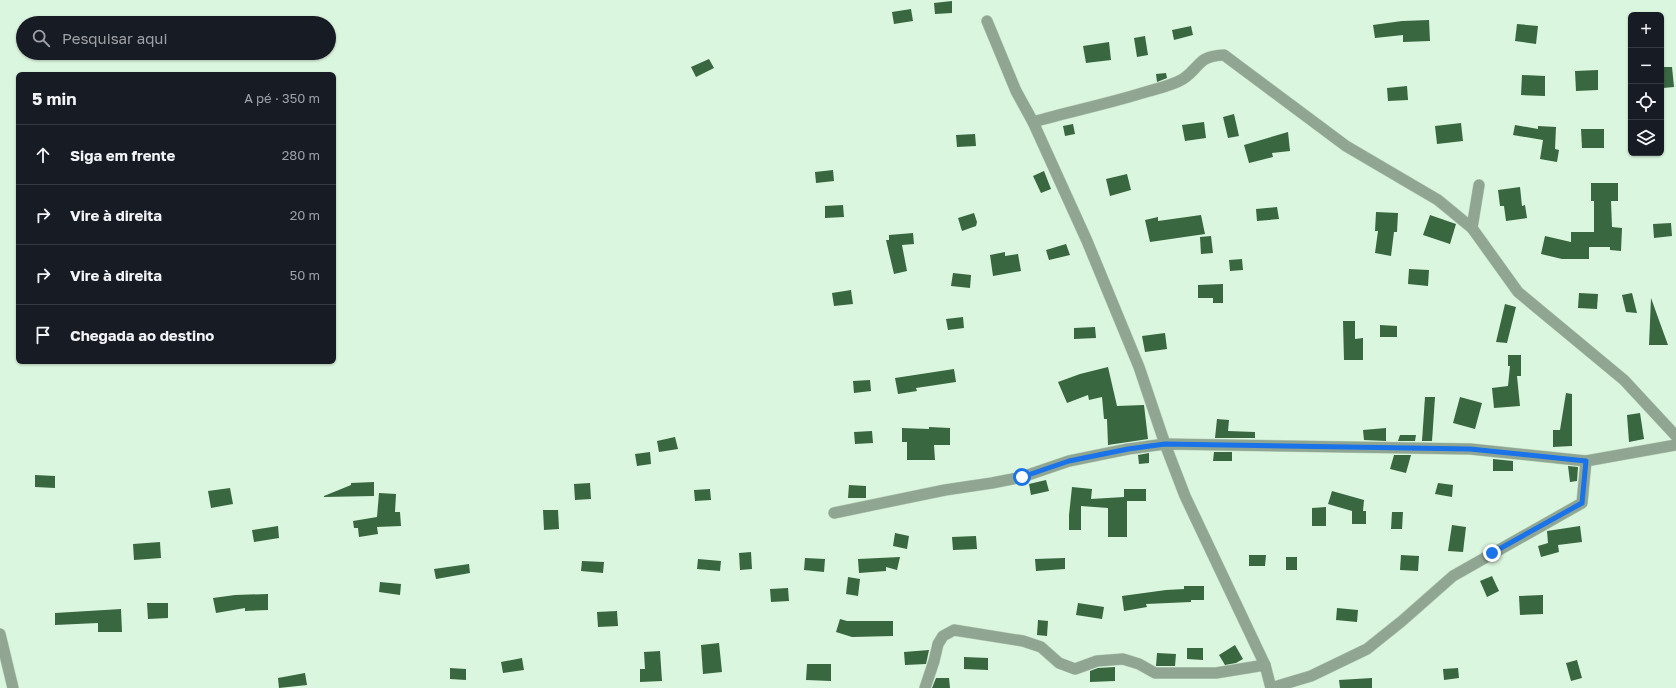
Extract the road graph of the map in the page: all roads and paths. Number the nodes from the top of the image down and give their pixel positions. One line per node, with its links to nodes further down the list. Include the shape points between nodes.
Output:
1 (987, 21): 2 (street, via 1016,91)
2 (1033, 122): 4 (street, via 1172,84 1184,78 1199,63 1212,55 1224,55 1346,146 1438,200); 6 (street, via 1087,241 1139,367)
3 (1479, 185): 4 (street)
4 (1472, 228): 5 (street, via 1518,292 1624,380)
5 (1676, 436)
6 (1165, 444): 8 (street, via 1470,449); 9 (street, via 1069,461 1022,477); 11 (street, via 1186,496)
7 (1676, 445): 8 (street)
8 (1586, 461): 14 (street, via 1582,503 1453,576 1367,649 1311,676)
9 (834, 513)
10 (0, 634): 12 (street)
11 (1264, 665): 13 (street, via 1216,673 1155,673 1123,659 1097,661 1076,669 1059,663 1041,647 1023,641 954,630 943,636 938,644); 14 (street)
12 (13, 688)
13 (925, 688)
14 (1271, 688)

